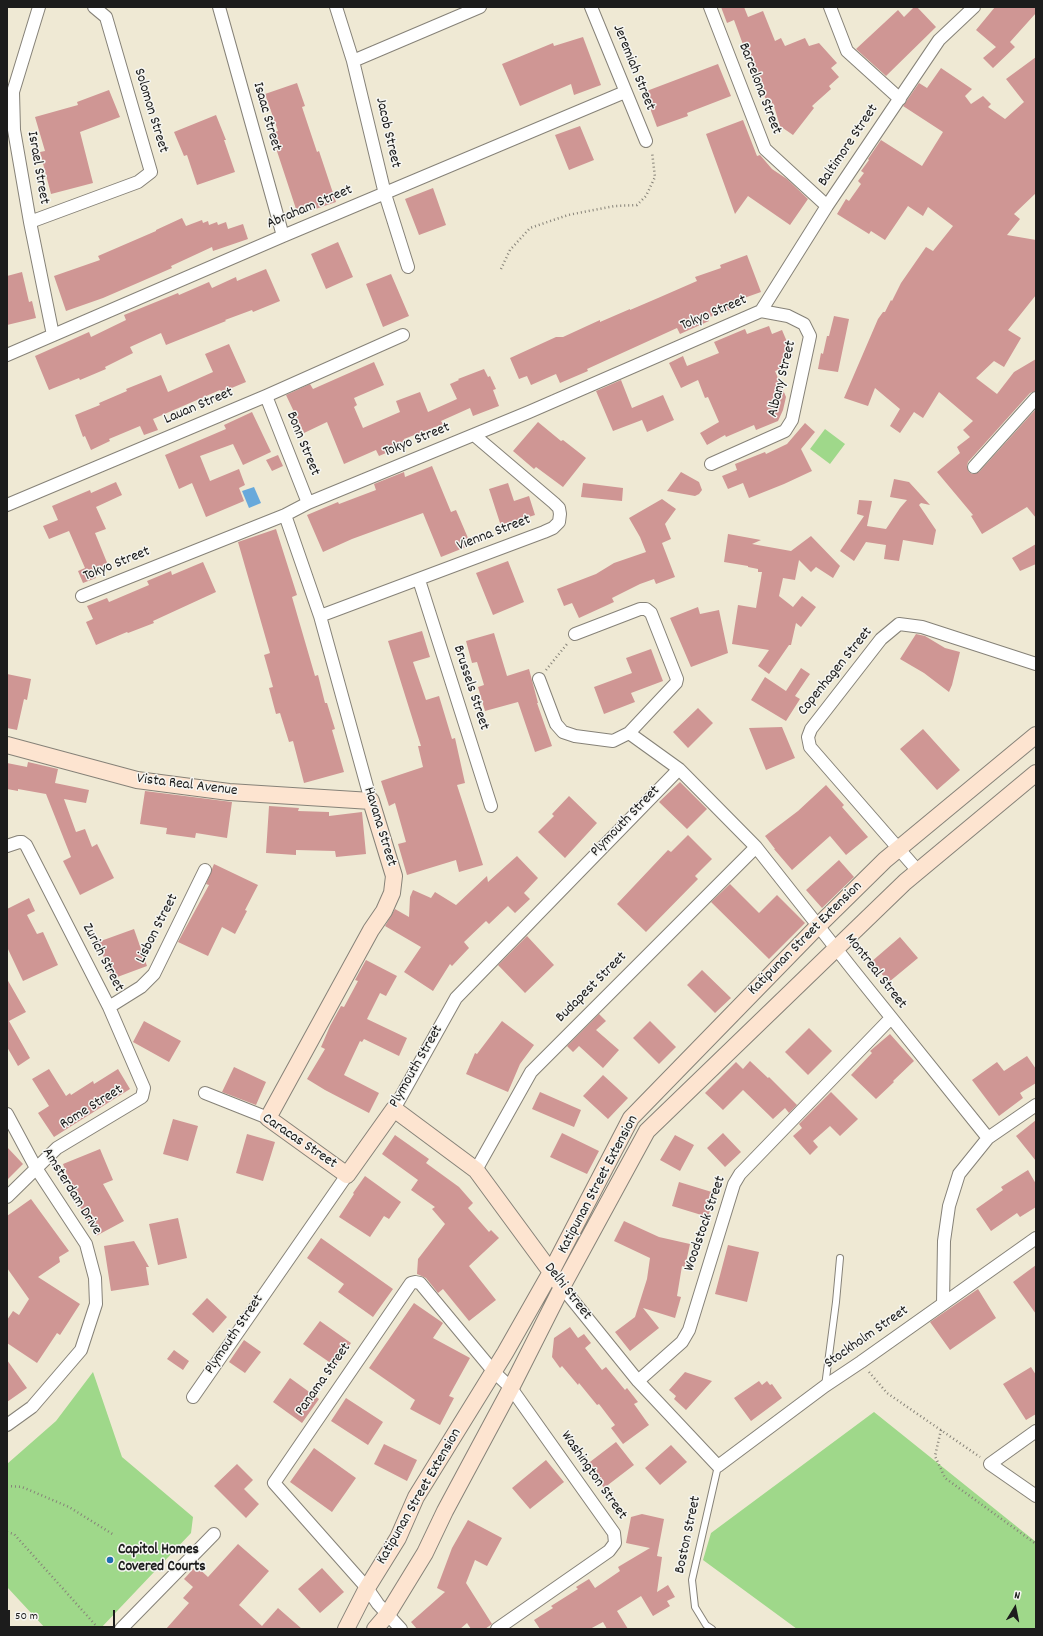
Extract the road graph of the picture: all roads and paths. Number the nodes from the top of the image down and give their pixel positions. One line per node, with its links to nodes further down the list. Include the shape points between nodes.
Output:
1 (39, 7): 16 (street, Israel Street, via 13,92 14,130)
2 (94, 7): 16 (street, Solomon Street, via 106,17 151,172 138,182)
3 (219, 7): 17 (street, Isaac Street)
4 (336, 7): 10 (street, Jacob Street)
5 (480, 7): 10 (street)
6 (591, 7): 11 (street, Jeremiah Street)
7 (710, 7): 15 (street, Barcelona Street, via 765,149)
8 (830, 7): 12 (street, via 847,51)
9 (970, 8): 12 (street, Baltimore Street, via 939,40)
10 (353, 61): 14 (street, Jacob Street)
11 (626, 92): 13 (street, Jeremiah Street); 14 (street, Abraham Street)
12 (900, 99): 15 (street, Baltimore Street)
13 (646, 141): 19 (path, via 651,150 655,177 646,196 637,205 615,206 568,215 530,228 510,250)
14 (385, 194): 17 (street, Abraham Street); 18 (street, Jacob Street)
15 (827, 206): 20 (street, Baltimore Street)
16 (30, 222): 21 (street, Israel Street)
17 (283, 236): 21 (street, Abraham Street)
18 (408, 267)
19 (501, 269)
20 (761, 311): 26 (street, Tokyo Street); 27 (street, Albany Street, via 788,316 804,324 810,336 792,420 785,431)
21 (53, 335): 23 (street, Abraham Street)
22 (403, 335): 24 (street, Lauan Street)
23 (7, 355)
24 (266, 396): 29 (street, Bonn Street); 30 (street, Lauan Street)
25 (1036, 398): 28 (street)
26 (474, 435): 29 (street, Tokyo Street); 32 (street, Vienna Street, via 559,508 559,522 544,532)
27 (711, 464)
28 (974, 467)
29 (308, 503): 31 (street, Tokyo Street)
30 (7, 505)
31 (285, 514): 33 (street, Tokyo Street); 34 (street, Havana Street)
32 (419, 580): 34 (street, Vienna Street); 44 (street, Brussels Street)
33 (82, 596)
34 (320, 616): 43 (street, Havana Street)
35 (575, 634): 37 (path); 38 (street, via 640,609 646,609 651,613 677,679)
36 (1036, 664): 47 (street, Copenhagen Street, via 922,627 899,624 881,639 811,728 808,738 810,748)
37 (539, 679): 38 (street, via 556,724 564,732 613,741)
38 (629, 733): 41 (street, Montreal Street)
39 (1036, 735): 47 (street, Katipunan Street Extension)
40 (7, 745): 43 (street, Vista Real Avenue, via 137,780 229,792)
41 (679, 769): 46 (street, Montreal Street); 57 (street, Plymouth Street, via 456,998)
42 (1036, 773): 49 (street, Katipunan Street Extension)
43 (371, 801): 59 (street, Havana Street, via 394,876 392,893)
44 (491, 806)
45 (7, 846): 52 (street, Zurich Street, via 18,842 26,845)
46 (756, 847): 50 (street, Montreal Street); 62 (street, Budapest Street, via 531,1072)
47 (900, 848): 49 (street, Copenhagen Street); 50 (street, Katipunan Street Extension)
48 (205, 870): 52 (street, Lisbon Street, via 154,974 141,987)
49 (918, 870): 51 (street, Katipunan Street Extension)
50 (818, 926): 51 (street, Montreal Street); 67 (street, Katipunan Street Extension, via 631,1118)
51 (836, 949): 53 (street, Montreal Street); 68 (street, Katipunan Street Extension, via 647,1131)
52 (109, 1007): 55 (street, Zurich Street, via 144,1088)
53 (891, 1018): 60 (street, Montreal Street); 72 (street, Woodstock Street, via 740,1174 734,1184 689,1330 682,1342)
54 (204, 1093): 59 (street, Caracas Street)
55 (142, 1097): 61 (street, Rome Street, via 58,1148)
56 (1036, 1105): 60 (street)
57 (394, 1109): 62 (street, Delhi Street); 63 (street, Plymouth Street)
58 (7, 1114): 61 (street, Amsterdam Drive)
59 (268, 1118): 63 (street, Caracas Street)
60 (988, 1138): 69 (street, via 959,1174 949,1206 944,1241)
61 (36, 1168): 64 (street, Rome Street); 76 (street, Amsterdam Drive, via 86,1244 95,1278 96,1304 81,1350 32,1407)
62 (476, 1170): 67 (street, Delhi Street)
63 (347, 1175): 75 (street, Plymouth Street)
64 (7, 1197)
65 (1036, 1238): 69 (street, Stockholm Street)
66 (840, 1258): 73 (lane)
67 (552, 1272): 68 (street, Delhi Street); 71 (street, Katipunan Street Extension)
68 (562, 1286): 72 (street, Delhi Street); 74 (street, Katipunan Street Extension)
69 (943, 1304): 70 (street, Stockholm Street)
70 (861, 1362): 73 (street, Stockholm Street); 77 (path, via 886,1393)
71 (494, 1372): 74 (street, Washington Street); 87 (street, Katipunan Street Extension, via 416,1497 398,1538); 87 (street, Panama Street, via 420,1283 410,1283 274,1482 274,1486)
72 (638, 1381): 80 (street, Delhi Street)
73 (825, 1386): 80 (street, Stockholm Street)
74 (511, 1388): 88 (street, Katipunan Street Extension, via 445,1511 425,1554); 94 (street, Washington Street, via 614,1533 615,1543 609,1552)
75 (193, 1397)
76 (7, 1425)
77 (941, 1430): 79 (path); 86 (path, via 935,1456 945,1478)
78 (1036, 1431): 79 (street)
79 (990, 1464): 82 (street)
80 (718, 1466): 95 (lane, Boston Street, via 692,1580 695,1607 706,1625)
81 (7, 1486): 85 (path, via 22,1487 69,1507)
82 (1036, 1496)
83 (7, 1532): 89 (path, via 14,1534)
84 (214, 1534): 90 (street)
85 (114, 1535)
86 (1036, 1544)
87 (367, 1588): 88 (street); 91 (street, Katipunan Street Extension)
88 (388, 1615): 92 (street, Katipunan Street Extension); 93 (street)
89 (99, 1629)
90 (120, 1629)
91 (346, 1629)
92 (375, 1629)
93 (401, 1629)
94 (497, 1629)
95 (712, 1629)

